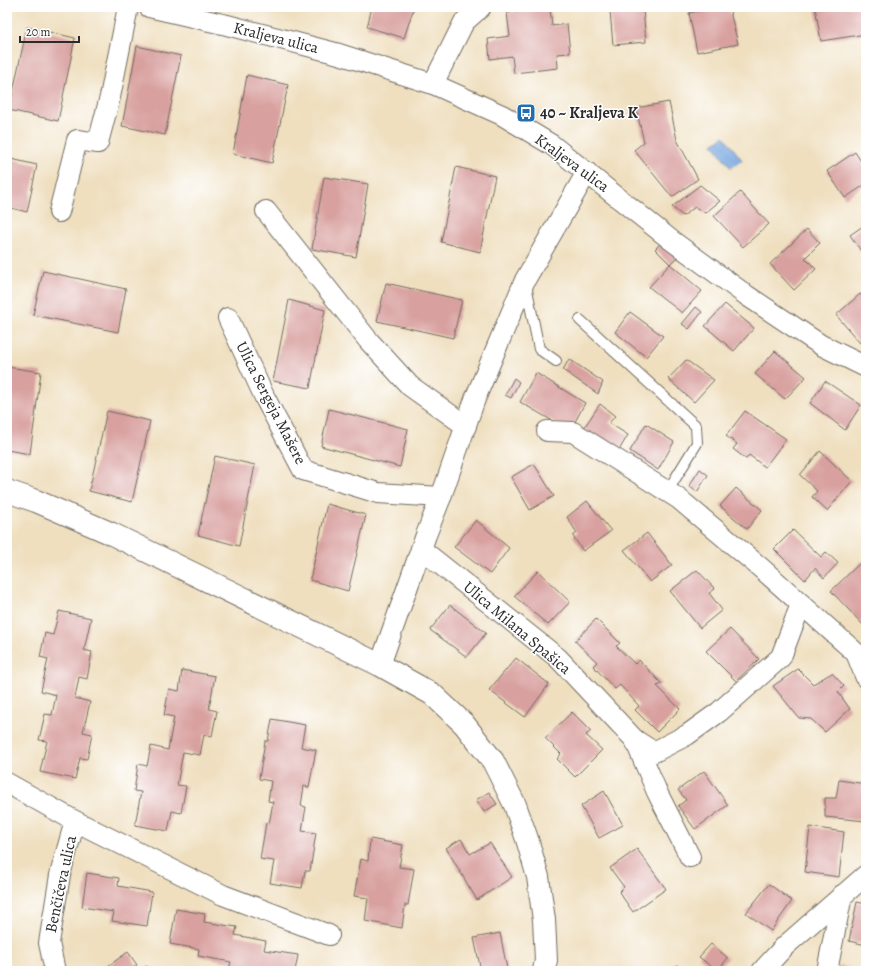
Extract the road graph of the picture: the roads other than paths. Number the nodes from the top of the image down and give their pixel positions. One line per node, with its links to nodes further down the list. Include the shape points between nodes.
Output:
1 (128, 7): 7 (street, via 98,143 77,140)
2 (149, 7): 4 (street, Kraljeva ulica, via 339,54)
3 (481, 7): 4 (street, via 464,22)
4 (433, 84): 5 (street, Kraljeva ulica, via 502,115 552,145)
5 (587, 172): 8 (street); 12 (street, Kraljeva ulica, via 671,240 746,295 821,345)
6 (266, 211): 13 (street, via 368,340 410,386)
7 (59, 212)
8 (525, 280): 11 (lane, via 539,349); 13 (street)
9 (228, 318): 17 (street, Ulica Sergeja Mašere, via 265,398 303,470 378,493)
10 (580, 320): 16 (lane, via 696,426 697,443)
11 (556, 361)
12 (866, 366)
13 (466, 426): 17 (street)
14 (547, 431): 16 (street, via 573,432)
15 (7, 491): 20 (street, via 110,533)
16 (667, 492): 19 (street, via 679,499)
17 (441, 498): 18 (street)
18 (421, 549): 20 (street); 22 (street, Ulica Milana Spašica, via 558,658)
19 (801, 604): 21 (street, via 856,653); 22 (street, via 781,657 719,712 687,736 654,752)
20 (380, 665): 30 (street, via 432,694 464,724 493,761 515,805 538,877 544,920)
21 (866, 678)
22 (635, 740): 25 (street, Ulica Milana Spašica, via 657,792)
23 (7, 783): 24 (street)
24 (74, 821): 28 (street, via 223,895); 29 (street, Benčičeva ulica, via 60,875 49,943)
25 (690, 857)
26 (866, 875): 27 (street)
27 (842, 895): 31 (street, via 784,946); 32 (street)
28 (329, 935)
29 (55, 971)
30 (544, 971)
31 (762, 971)
32 (828, 971)

